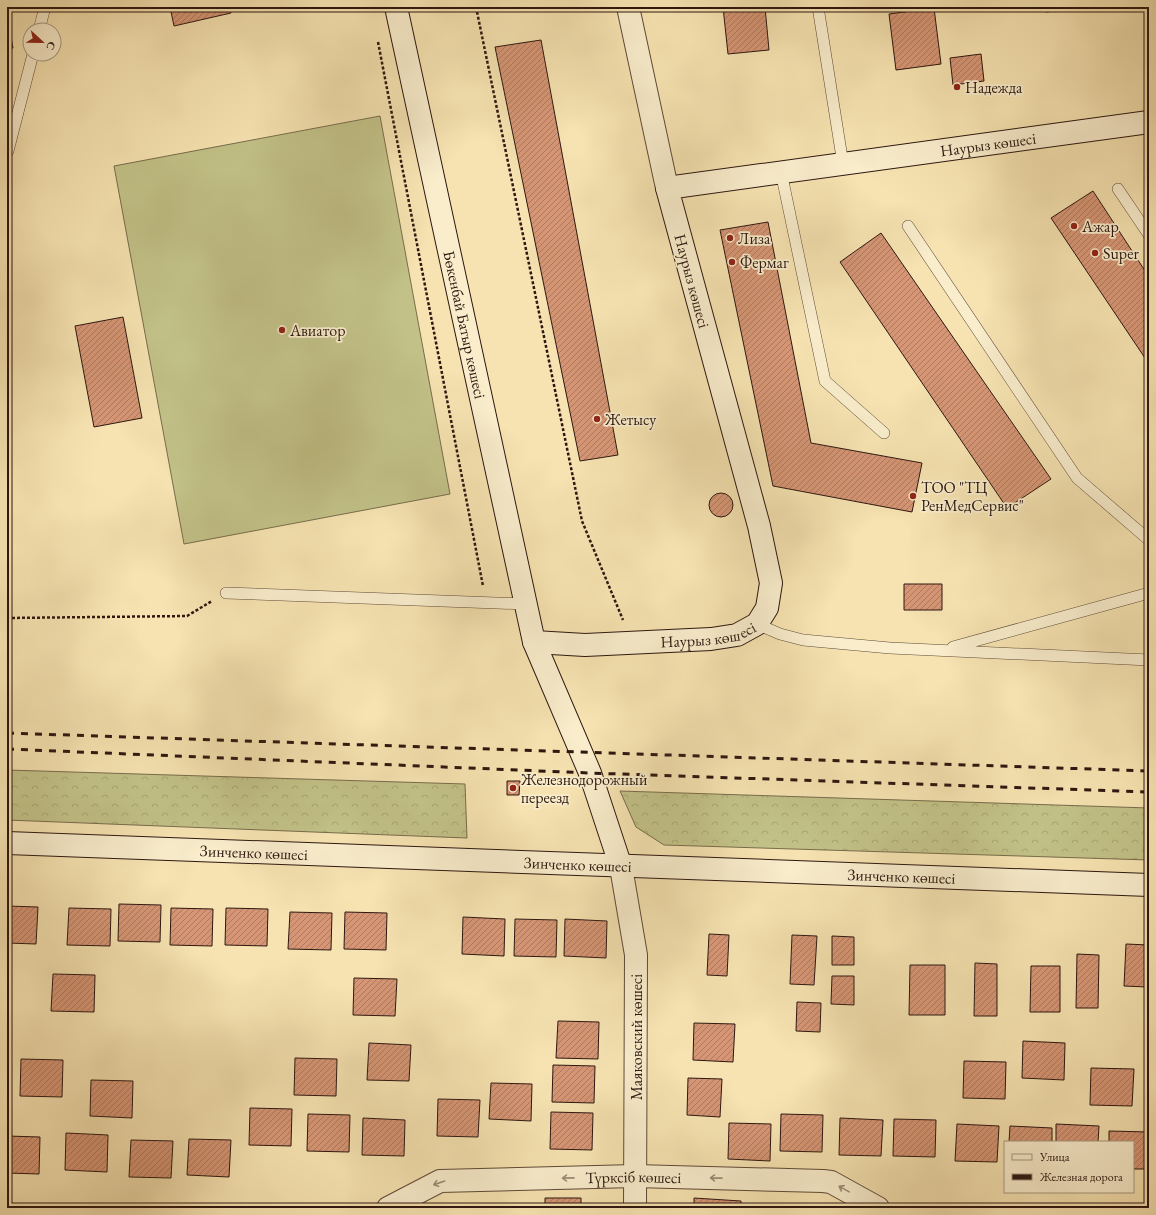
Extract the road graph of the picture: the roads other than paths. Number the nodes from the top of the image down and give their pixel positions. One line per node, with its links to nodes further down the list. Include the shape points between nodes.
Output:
1 (45, 7): 5 (lane)
2 (396, 7): 19 (street, Бөкенбай Батыр көшесі)
3 (628, 7): 11 (street)
4 (818, 7): 9 (lane)
5 (41, 22)
6 (31, 62): 8 (lane)
7 (1149, 122): 9 (street, Наурыз көшесі)
8 (8, 151)
9 (843, 164): 10 (street, Наурыз көшесі)
10 (782, 172): 11 (street, Наурыз көшесі); 15 (lane, via 825,381)
11 (667, 188): 20 (street, Наурыз көшесі, via 759,526 771,583 767,608)
12 (1118, 189): 14 (lane)
13 (908, 226): 16 (lane, via 1077,478)
14 (1149, 235)
15 (884, 433)
16 (1149, 540)
17 (226, 593): 19 (lane)
18 (1149, 593): 22 (lane)
19 (526, 604): 21 (street, Бөкенбай Батыр көшесі)
20 (757, 624): 21 (street, Наурыз көшесі, via 737,635 711,639 585,645); 22 (lane, via 803,640)
21 (534, 642): 25 (street, Маяковский көшесі, via 590,773)
22 (942, 650): 23 (lane)
23 (1149, 660)
24 (7, 843): 25 (street, Зинченко көшесі)
25 (621, 867): 26 (street, Зинченко көшесі); 27 (street, Маяковский көшесі, via 636,955)
26 (1149, 886)
27 (635, 1176): 28 (street, Түрксіб көшесі, one-way to 28, via 440,1180); 29 (street, Маяковский көшесі); 30 (street, Түрксіб көшесі, one-way to 27, via 831,1182)
28 (388, 1208)
29 (635, 1208)
30 (878, 1208)

